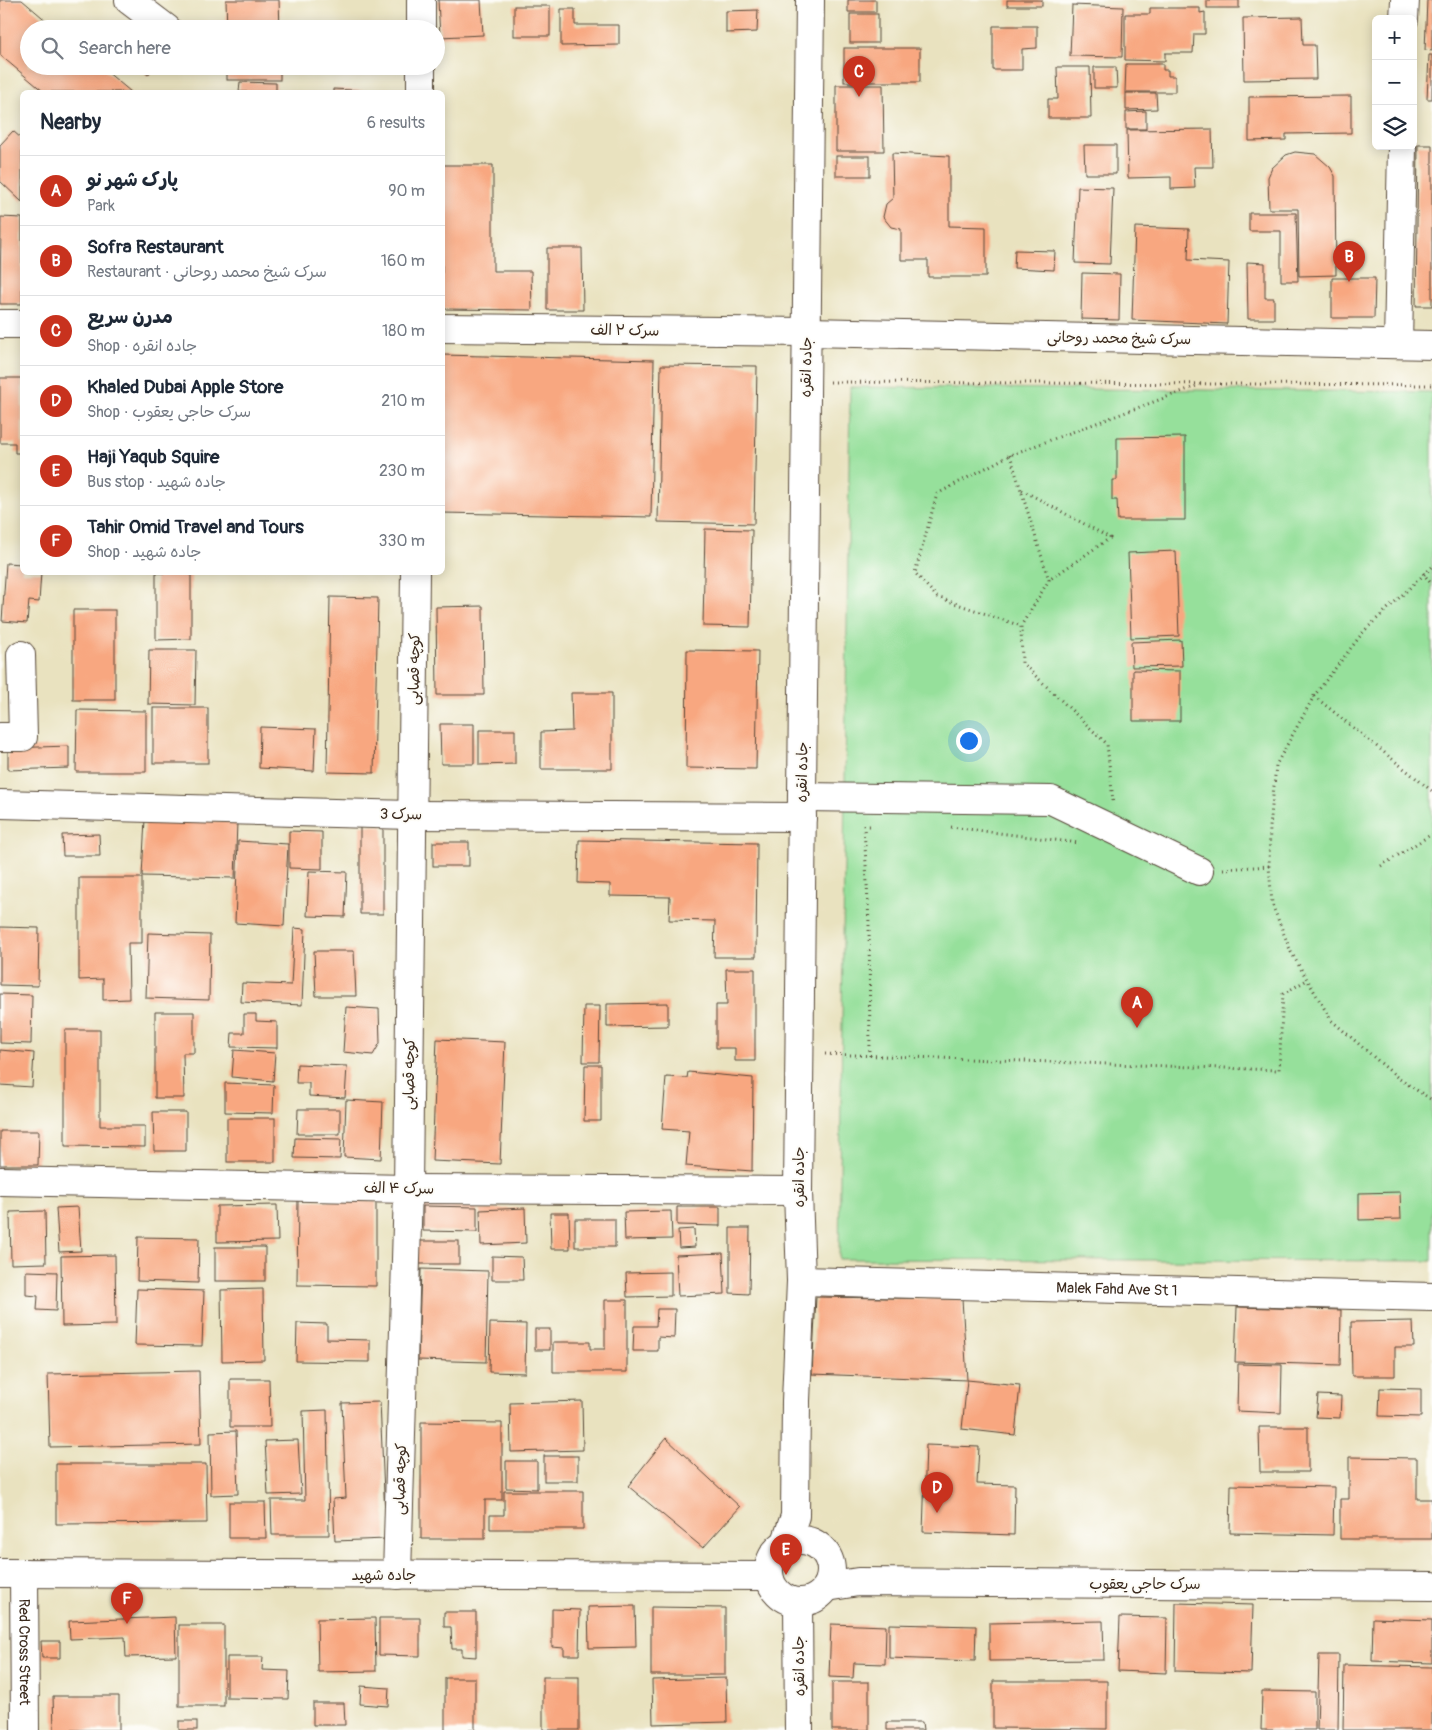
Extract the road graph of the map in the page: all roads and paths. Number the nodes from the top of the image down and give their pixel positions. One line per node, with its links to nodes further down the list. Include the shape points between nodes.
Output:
1 (129, 0): 6 (street)
2 (422, 0): 7 (street)
3 (810, 0): 14 (street, جاده انقره)
4 (1405, 0): 5 (street)
5 (1404, 15)
6 (155, 20)
7 (421, 20)
8 (421, 75): 9 (street)
9 (421, 90)
10 (1402, 150): 15 (street)
11 (0, 324): 12 (street)
12 (20, 324)
13 (445, 328): 14 (street, سرک ۲ الف)
14 (807, 332): 15 (street, سرک شیخ محمد روحانی); 17 (street, جاده انقره)
15 (1398, 344): 16 (street, سرک شیخ محمد روحانی)
16 (1432, 344)
17 (806, 382): 18 (path); 33 (street, جاده انقره)
18 (1202, 384): 19 (path); 20 (path)
19 (1432, 385)
20 (1010, 455): 21 (path); 27 (path, via 937,494 915,573 937,596)
21 (1021, 489): 25 (path); 25 (path, via 1110,538)
22 (1432, 567): 23 (path)
23 (1423, 573): 26 (path); 29 (path, via 1364,631)
24 (415, 575): 34 (street, کوچه قصابی)
25 (1049, 580): 27 (path)
26 (1432, 586)
27 (1021, 626): 37 (path, via 1022,663 1107,744)
28 (21, 655): 30 (street, via 23,737)
29 (1314, 696): 31 (path); 39 (path, via 1276,765)
30 (0, 737)
31 (1432, 791)
32 (0, 804): 34 (street, سرک 3)
33 (802, 807): 34 (street, سرک 3); 37 (street, سرک 3, via 1051,800); 43 (street, جاده انقره)
34 (411, 815): 47 (street, کوچه قصابی)
35 (872, 826): 44 (path, via 864,826)
36 (944, 826): 37 (path, via 1089,845)
37 (1116, 831): 41 (street, سرک 3)
38 (1432, 834): 40 (path)
39 (1269, 866): 41 (path); 42 (path, via 1272,904 1290,952)
40 (1381, 866)
41 (1198, 871)
42 (1307, 980): 44 (path, via 1283,994 1279,1070); 45 (path, via 1331,1020 1398,1078)
43 (800, 1053): 44 (path); 48 (street, جاده انقره)
44 (870, 1056)
45 (1432, 1100)
46 (0, 1181): 47 (street, سرک ۴ الف)
47 (408, 1189): 48 (street, سرک ۴ الف); 53 (street, کوچه قصابی)
48 (798, 1191): 49 (street, جاده انقره)
49 (801, 1281): 50 (street, Malek Fahd Ave St 1); 51 (street, جاده انقره, via 795,1516)
50 (1432, 1298)
51 (786, 1542): 54 (street, via 772,1556); 56 (street, via 806,1540 823,1550 831,1568)
52 (12, 1573): 53 (street, جاده شهید); 58 (street, Red Cross Street)
53 (397, 1575): 54 (street, جاده شهید)
54 (768, 1576): 57 (street, via 779,1595)
55 (1432, 1586): 56 (street, سرک حاجی یعقوب, via 858,1582)
56 (827, 1587): 57 (street, via 814,1599)
57 (798, 1603): 59 (street, جاده انقره)
58 (25, 1730)
59 (799, 1730)

